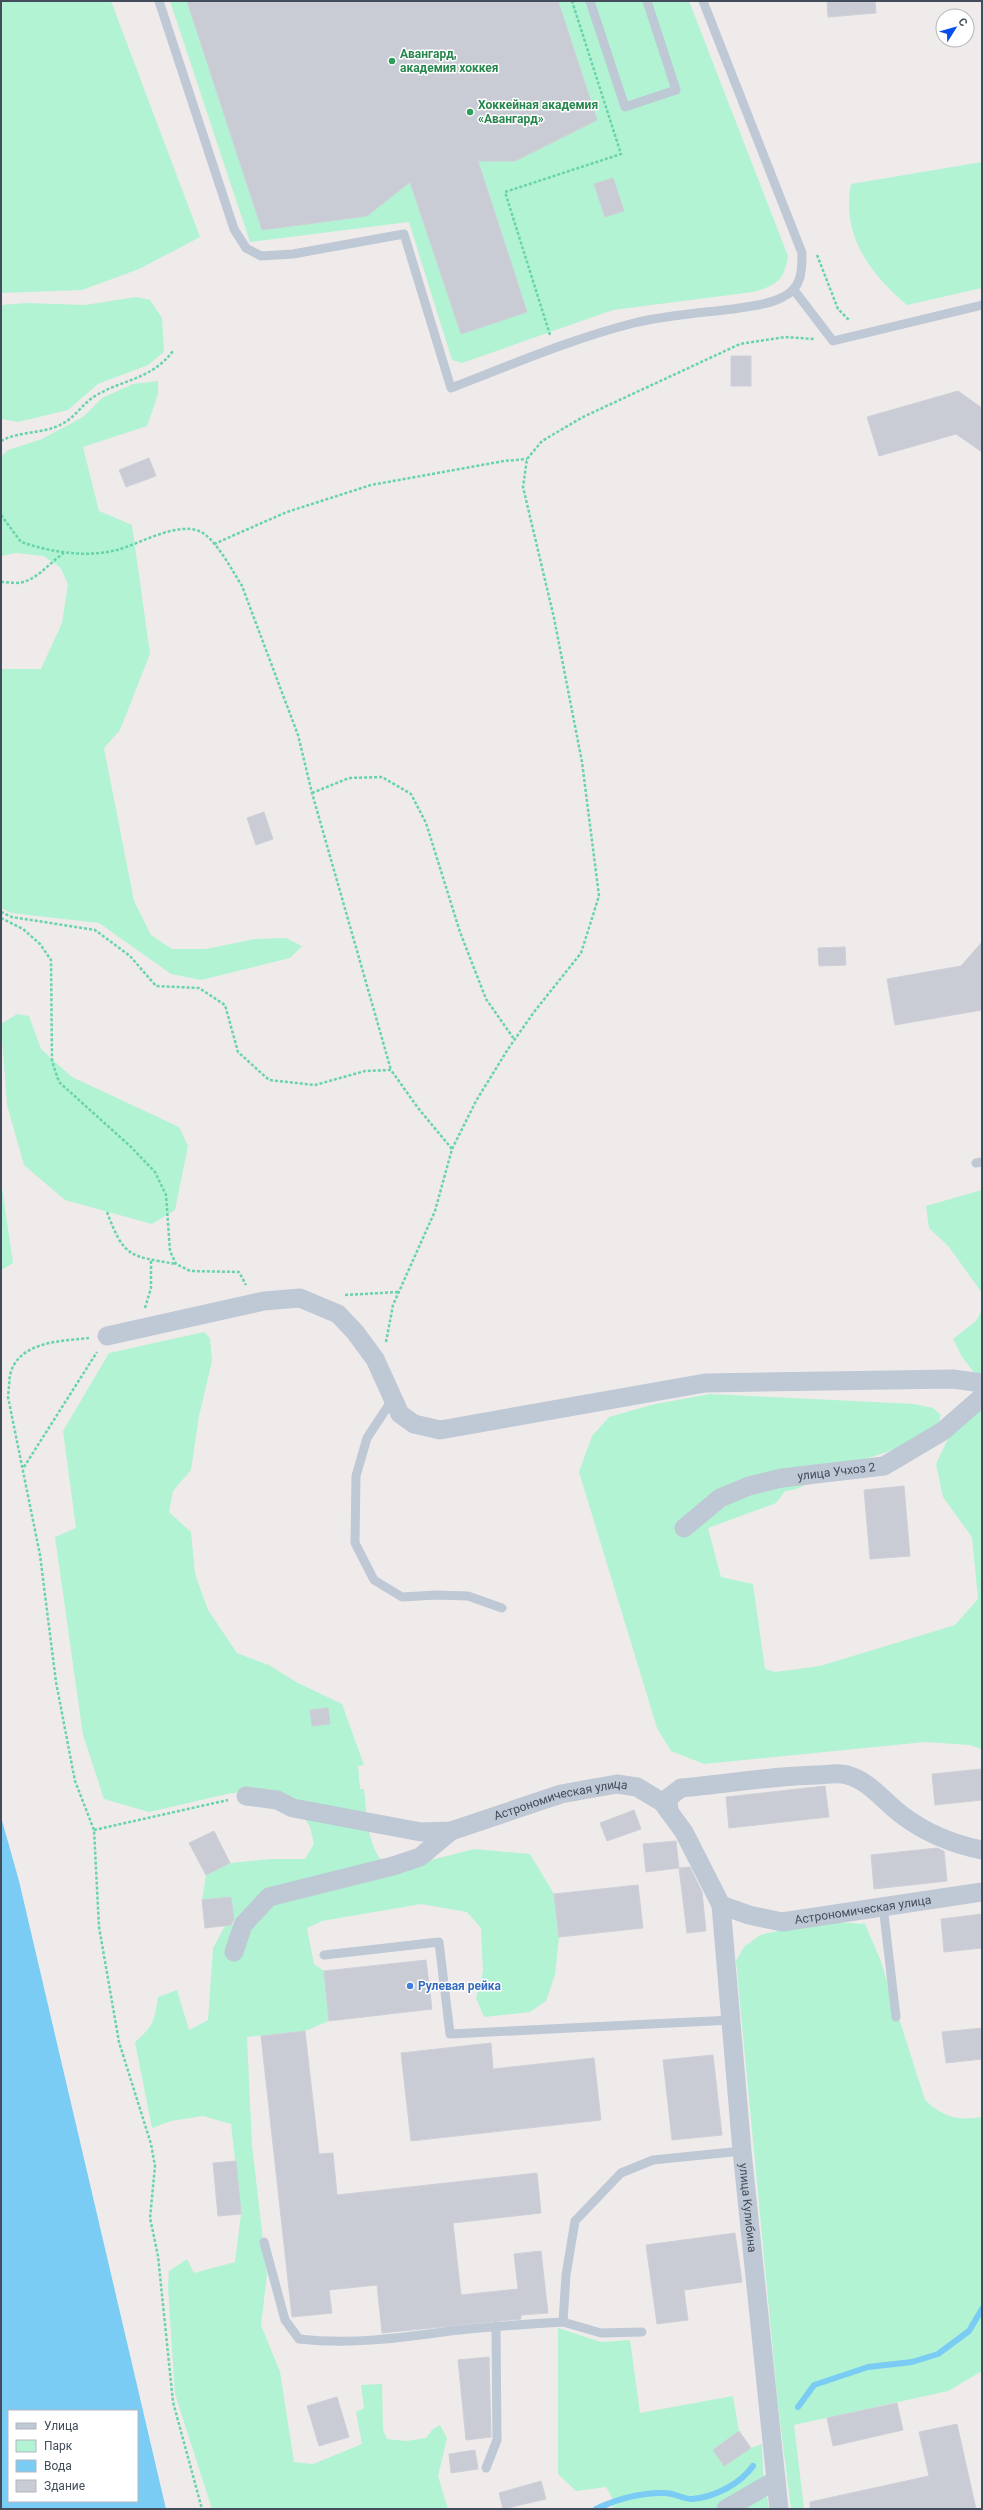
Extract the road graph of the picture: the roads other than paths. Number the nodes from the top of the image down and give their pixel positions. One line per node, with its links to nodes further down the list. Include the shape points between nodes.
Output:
1 (158, 1): 5 (lane, via 234,229 246,248 261,256 293,254 404,234 451,388 554,349 634,323 678,314 764,304 784,297)
2 (590, 1): 3 (lane, via 625,107 676,90)
3 (647, 1)
4 (702, 1): 5 (lane, via 802,253 801,276)
5 (794, 290): 6 (lane, via 833,341)
6 (982, 306)
7 (107, 1336): 10 (street, via 264,1301 300,1298 338,1314 375,1359)
8 (982, 1383): 10 (street, via 953,1378 705,1383 440,1430 414,1424 400,1414)
9 (982, 1397): 11 (street, улица Учхоз 2, via 943,1431 884,1466 782,1478 748,1486 720,1498)
10 (392, 1400): 12 (lane, via 367,1438 356,1476 355,1543 374,1580 402,1597 468,1596)
11 (684, 1528)
12 (502, 1608)
13 (246, 1796): 15 (street, Астрономическая улица, via 276,1800 293,1808 421,1832)
14 (669, 1811): 15 (street, Астрономическая улица, via 662,1802 637,1787 617,1784 561,1794); 16 (street, via 668,1798 681,1788 846,1774 863,1782 920,1828 953,1844); 18 (street, Астрономическая улица, via 684,1832)
15 (451, 1831): 20 (street, via 420,1857 269,1897 243,1925)
16 (982, 1850)
17 (982, 1892): 19 (street, Астрономическая улица)
18 (721, 1905): 19 (street, Астрономическая улица, via 749,1915 782,1922); 23 (street, улица Кулибина)
19 (883, 1906): 22 (lane)
20 (234, 1952)
21 (324, 1955): 23 (lane, via 439,1942 450,2034)
22 (896, 2017)
23 (732, 2020): 24 (street, улица Кулибина)
24 (742, 2151): 26 (lane, via 653,2160 621,2173 575,2221 566,2275); 30 (street, улица Кулибина)
25 (264, 2242): 27 (lane, via 285,2320 299,2339 329,2343 378,2340)
26 (563, 2322): 27 (lane); 28 (lane, via 601,2333)
27 (496, 2326): 29 (lane, via 498,2440)
28 (642, 2332)
29 (486, 2468)
30 (776, 2480): 31 (street); 32 (street, улица Кулибина)
31 (726, 2509)
32 (779, 2509)

